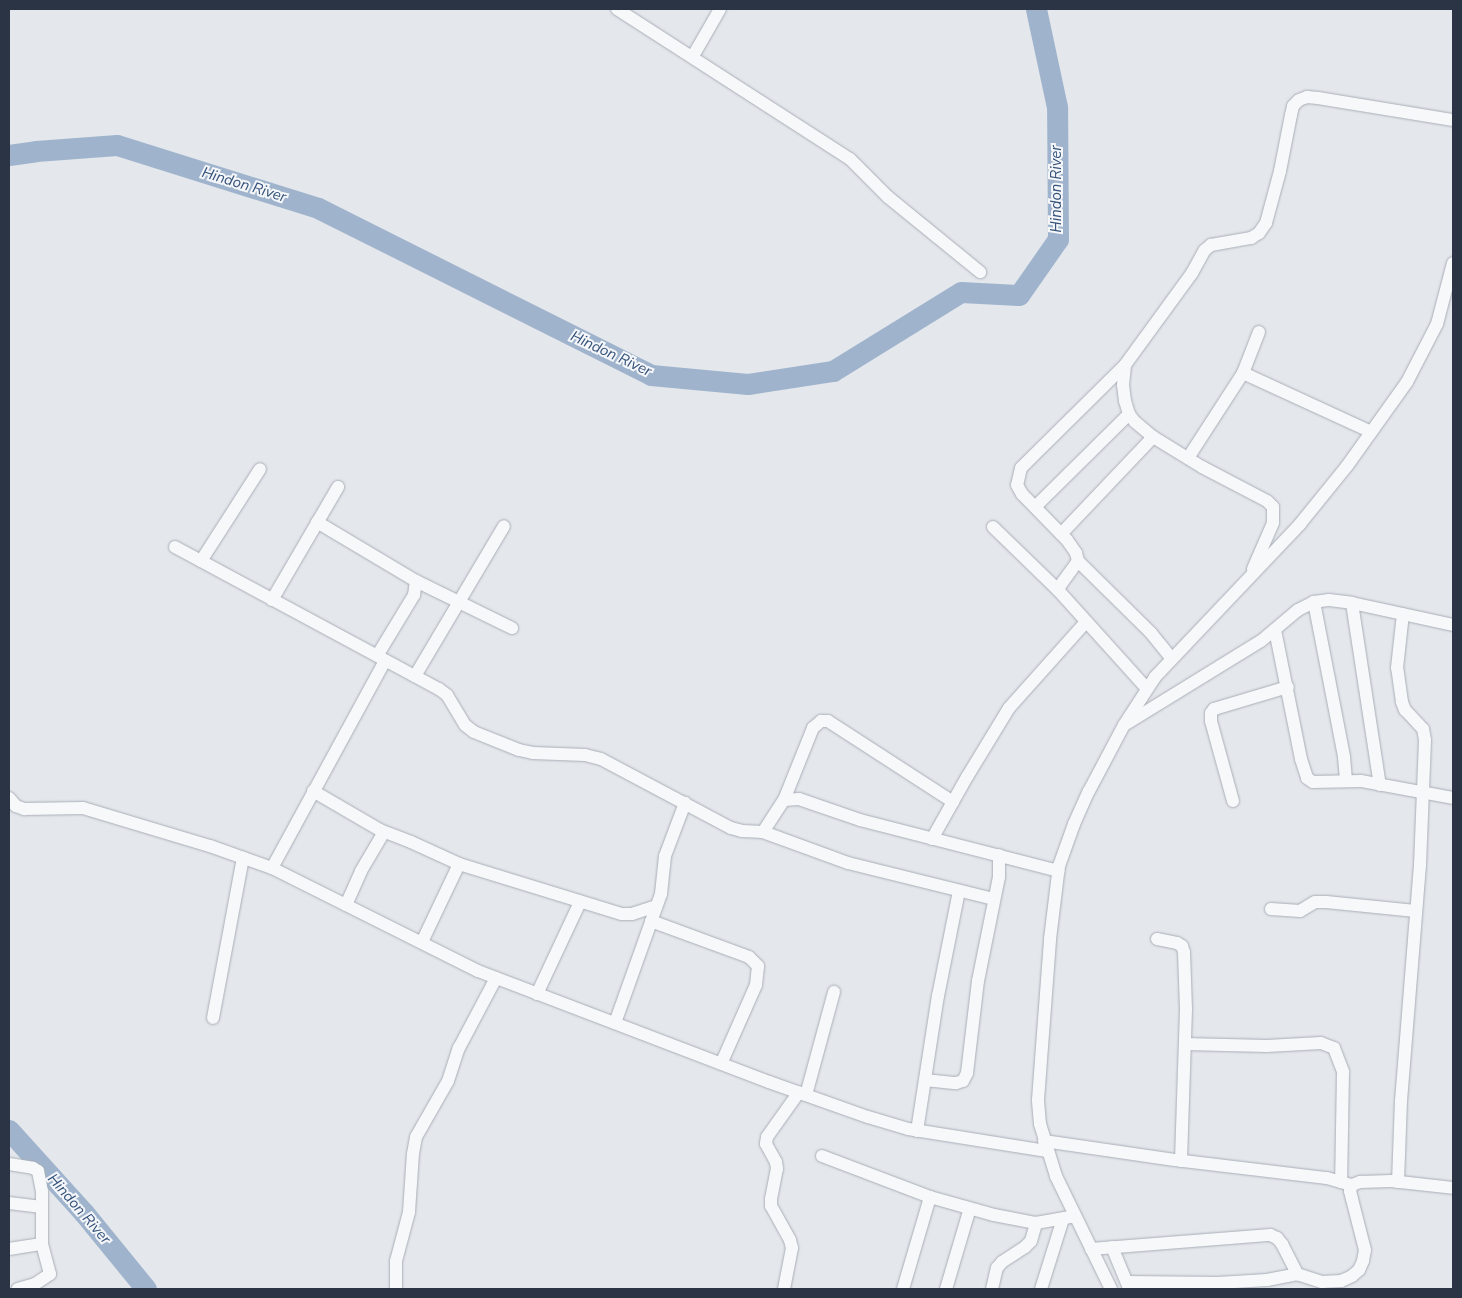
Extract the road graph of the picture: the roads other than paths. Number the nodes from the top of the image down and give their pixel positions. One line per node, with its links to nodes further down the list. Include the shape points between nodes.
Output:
1 (617, 9): 3 (street)
2 (720, 9): 3 (street)
3 (693, 56): 6 (street, via 850,159 888,197)
4 (1453, 120): 8 (street, via 1318,98 1299,100 1293,106 1266,223 1251,238 1211,245 1205,250)
5 (1453, 264): 11 (street, via 1437,324 1426,349)
6 (980, 272)
7 (1259, 332): 9 (street)
8 (1126, 366): 10 (street, via 1123,385); 16 (street, via 1022,468 1018,485)
9 (1243, 373): 11 (street); 13 (street)
10 (1129, 414): 12 (street); 16 (street)
11 (1371, 432): 24 (street, via 1300,524)
12 (1153, 437): 13 (street); 20 (street)
13 (1188, 458): 24 (street, via 1273,507 1273,523)
14 (260, 469): 22 (street)
15 (338, 487): 17 (street)
16 (1035, 507): 20 (street)
17 (317, 522): 25 (street); 27 (street)
18 (504, 526): 28 (street)
19 (993, 527): 26 (street)
20 (1061, 534): 23 (street, via 1076,553)
21 (175, 547): 22 (street)
22 (201, 561): 27 (street)
23 (1078, 561): 26 (street); 37 (street, via 1151,633)
24 (1250, 576): 37 (street)
25 (416, 581): 28 (street); 36 (street, via 414,595)
26 (1058, 590): 32 (street)
27 (272, 600): 36 (street)
28 (460, 601): 34 (street); 38 (street)
29 (1314, 602): 30 (street); 35 (street, via 1298,610); 42 (street)
30 (1352, 603): 31 (street); 43 (street)
31 (1403, 614): 33 (street); 45 (street, via 1397,668 1405,710 1423,729)
32 (1086, 622): 40 (street); 50 (street, via 1010,708)
33 (1453, 625)
34 (512, 628)
35 (1275, 630): 39 (street); 41 (street)
36 (381, 658): 38 (street); 44 (street)
37 (1171, 658): 40 (street)
38 (415, 676): 51 (street, via 447,695 465,724 484,736 533,753 585,755 601,759)
39 (1288, 687): 42 (street, via 1307,778 1313,782); 49 (street, via 1214,709 1211,713)
40 (1147, 689): 41 (street)
41 (1124, 725): 59 (street, via 1082,807)
42 (1346, 780): 43 (street)
43 (1380, 785): 45 (street)
44 (313, 791): 52 (street); 58 (street)
45 (1421, 792): 47 (street); 66 (street)
46 (9, 798): 56 (street, via 16,806 24,808 83,808)
47 (1453, 798)
48 (784, 800): 50 (street, via 813,728 821,721 828,721); 53 (street); 54 (street, via 799,799 860,820)
49 (1233, 801)
50 (953, 802): 54 (street)
51 (685, 803): 53 (street, via 731,828); 64 (street, via 665,856 661,894)
52 (384, 832): 57 (street); 63 (street)
53 (763, 832): 60 (street, via 848,863)
54 (932, 839): 55 (street)
55 (999, 855): 59 (street); 61 (street)
56 (244, 858): 58 (street); 73 (street)
57 (459, 864): 62 (street); 69 (street)
58 (272, 868): 63 (street)
59 (1059, 871): 80 (street, via 1050,938 1038,1100)
60 (959, 892): 61 (street); 77 (street)
61 (994, 899): 77 (street, via 978,981 967,1074 956,1083)
62 (580, 902): 64 (street, via 622,914); 72 (street)
63 (346, 905): 69 (street)
64 (656, 906): 67 (street)
65 (1271, 910): 66 (street, via 1300,911 1315,902 1326,902)
66 (1416, 911): 84 (street)
67 (651, 921): 74 (street); 76 (street, via 749,957 758,966 756,985)
68 (1157, 938): 75 (street, via 1177,943 1184,952)
69 (422, 942): 70 (street)
70 (496, 978): 72 (street); 101 (street, via 458,1048 448,1081 416,1138 409,1212 396,1261)
71 (834, 992): 78 (street)
72 (537, 994): 74 (street)
73 (213, 1018)
74 (615, 1023): 76 (street)
75 (1185, 1044): 82 (street); 85 (street, via 1267,1046 1321,1043 1334,1048 1343,1072)
76 (721, 1064): 78 (street)
77 (925, 1080): 79 (street)
78 (802, 1094): 79 (street); 102 (street, via 767,1136 766,1144 777,1170 771,1206 792,1248)
79 (917, 1131): 80 (street)
80 (1046, 1146): 82 (street); 91 (street)
81 (822, 1156): 87 (street)
82 (1182, 1161): 85 (street, via 1261,1169)
83 (9, 1164): 89 (street, via 38,1171)
84 (1398, 1182): 85 (street); 86 (street)
85 (1346, 1184): 98 (street, via 1365,1250 1358,1270)
86 (1453, 1188)
87 (930, 1197): 90 (street); 103 (street)
88 (9, 1203): 89 (street)
89 (42, 1207): 93 (street)
90 (970, 1208): 92 (street); 104 (street)
91 (1069, 1217): 92 (street); 96 (street); 106 (street)
92 (1036, 1223): 105 (street, via 1031,1241 997,1268)
93 (42, 1244): 95 (street); 100 (street, via 50,1274 35,1284)
94 (1112, 1247): 96 (street); 97 (street, via 1270,1235 1282,1244); 99 (street)
95 (9, 1249)
96 (1091, 1249): 107 (street)
97 (1297, 1274): 98 (street); 99 (street, via 1267,1280)
98 (1341, 1285)
99 (1128, 1286)
100 (18, 1289)
101 (396, 1289)
102 (784, 1289)
103 (903, 1289)
104 (946, 1289)
105 (992, 1289)
106 (1041, 1289)
107 (1111, 1289)

